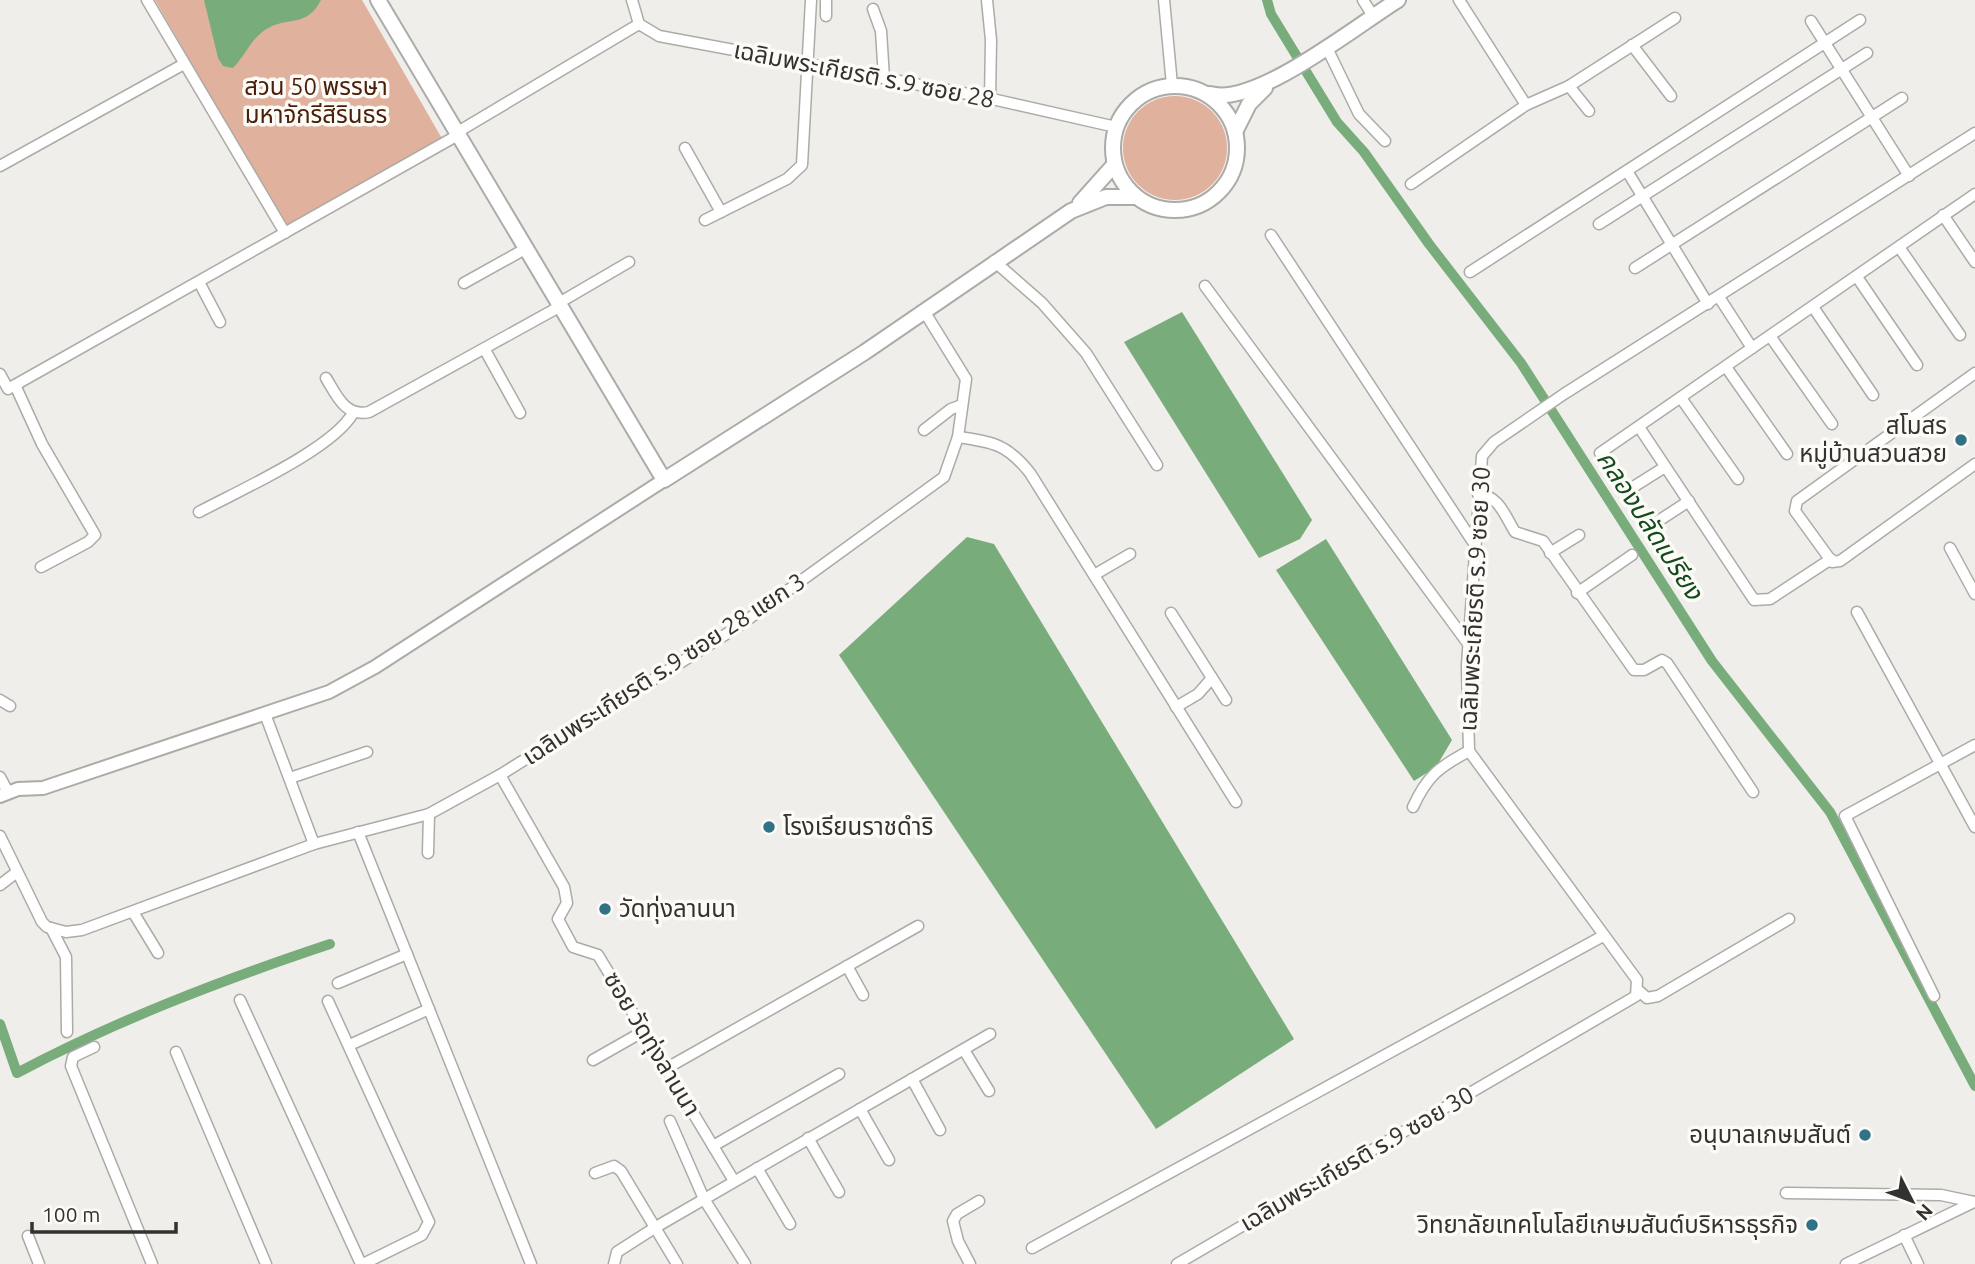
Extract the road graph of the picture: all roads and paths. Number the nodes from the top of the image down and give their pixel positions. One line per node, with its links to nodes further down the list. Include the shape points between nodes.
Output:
1 (147, 0): 22 (street)
2 (378, 0): 39 (main road)
3 (632, 0): 17 (street)
4 (811, 0): 23 (street)
5 (826, 0): 13 (street)
6 (987, 0): 32 (street)
7 (1164, 0): 27 (street)
8 (1363, 0): 12 (street)
9 (1398, 0): 12 (main road)
10 (1459, 0): 33 (street)
11 (873, 9): 25 (street, via 881,31)
12 (1376, 9): 20 (main road)
13 (826, 16)
14 (1675, 18): 19 (street)
15 (1860, 20): 18 (street)
16 (1811, 21): 18 (street)
17 (639, 24): 23 (street, เฉลิมพระเกียรติ ร.9 ซอย 28, via 659,36); 39 (street)
18 (1825, 43): 24 (street); 44 (street)
19 (1632, 45): 28 (street); 30 (street)
20 (1321, 50): 26 (main road); 40 (street, via 1359,114)
21 (1867, 53): 24 (street)
22 (184, 64): 43 (street); 55 (street)
23 (810, 64): 25 (street, เฉลิมพระเกียรติ ร.9 ซอย 28); 51 (street, via 802,165 787,179)
24 (1842, 68): 35 (street); 49 (street)
25 (884, 78): 32 (street, เฉลิมพระเกียรติ ร.9 ซอย 28)
26 (1271, 82): 29 (main road, via 1233,96); 37 (main road, via 1249,104)
27 (1172, 85): 29 (main road); 36 (main road, via 1138,97)
28 (1569, 86): 33 (street); 34 (street)
29 (1204, 93): 37 (main road, via 1222,107)
30 (1671, 96)
31 (1902, 98): 35 (street)
32 (990, 99): 36 (street, เฉลิมพระเกียรติ ร.9 ซอย 28)
33 (1526, 105): 46 (street)
34 (1590, 111)
35 (1873, 117): 45 (street); 57 (street)
36 (1116, 127): 42 (main road)
37 (1235, 132): 48 (main road, via 1237,149 1231,173 1207,201 1171,210)
38 (1975, 133): 45 (street, เฉลิมพระเกียรติ ร.9 ซอย 30)
39 (457, 134): 55 (street); 59 (main road)
40 (1385, 141)
41 (684, 148): 51 (street)
42 (1114, 165): 48 (main road); 50 (main road)
43 (0, 166)
44 (1627, 171): 49 (street); 64 (street)
45 (1909, 176): 69 (street, เฉลิมพระเกียรติ ร.9 ซอย 30)
46 (1411, 184)
47 (1975, 194): 52 (street)
48 (1136, 197): 50 (main road, via 1105,197)
49 (1642, 197): 54 (street); 57 (street)
50 (1071, 211): 60 (main road)
51 (722, 212): 53 (street)
52 (1943, 215): 58 (street); 62 (street)
53 (705, 220)
54 (1599, 224)
55 (285, 233): 66 (street)
56 (1271, 235): 107 (street)
57 (1672, 244): 63 (street); 70 (street)
58 (1899, 247): 65 (street); 75 (street)
59 (525, 249): 67 (street); 71 (main road)
60 (994, 261): 73 (main road); 97 (street, via 1042,303 1086,353)
61 (629, 262): 71 (street)
62 (1975, 262)
63 (1635, 268)
64 (1470, 272)
65 (1857, 277): 72 (street); 79 (street)
66 (199, 282): 74 (street); 84 (street)
67 (464, 283)
68 (1205, 286): 119 (street)
69 (1719, 297): 70 (street, เฉลิมพระเกียรติ ร.9 ซอย 30); 77 (street)
70 (1708, 304): 102 (street, เฉลิมพระเกียรติ ร.9 ซอย 30, via 1494,442 1482,456)
71 (558, 306): 78 (street); 100 (main road)
72 (1813, 307): 76 (street); 85 (street)
73 (924, 311): 87 (street, เฉลิมพระเกียรติ ร.9 ซอย 28 แยก 3, via 966,379); 100 (main road)
74 (220, 322)
75 (1960, 335)
76 (1770, 336): 77 (street); 90 (street)
77 (1752, 348): 80 (street)
78 (485, 350): 88 (street, via 383,406); 89 (street)
79 (1917, 365)
80 (1726, 367): 86 (street); 95 (street)
81 (1975, 373): 112 (street, via 1797,500 1795,511)
82 (0, 374): 84 (street)
83 (326, 378): 88 (street)
84 (8, 389): 113 (street, via 95,535)
85 (1873, 395)
86 (1681, 398): 91 (street); 99 (street)
87 (962, 405): 92 (street); 93 (street, เฉลิมพระเกียรติ ร.9 ซอย 28 แยก 3)
88 (353, 412): 104 (street, via 334,435 291,463)
89 (520, 413)
90 (1832, 424)
91 (1639, 427): 94 (street); 98 (street)
92 (924, 430)
93 (958, 437): 114 (street, via 993,442 1018,458); 130 (street, เฉลิมพระเกียรติ ร.9 ซอย 28 แยก 3, via 948,471 934,484 736,628)
94 (1600, 453)
95 (1787, 454)
96 (1975, 464): 112 (street, via 1840,561)
97 (1157, 465)
98 (1665, 467): 101 (street); 103 (street)
99 (1738, 479)
100 (664, 480): 125 (street, via 375,667 329,692)
101 (1630, 489)
102 (1478, 494): 107 (street, เฉลิมพระเกียรติ ร.9 ซอย 30); 110 (street, via 1496,500 1515,532 1540,539)
103 (1689, 501): 105 (street); 112 (street, via 1754,600 1770,599)
104 (199, 512)
105 (1650, 527)
106 (1579, 535): 110 (street)
107 (1475, 545): 119 (street, เฉลิมพระเกียรติ ร.9 ซอย 30)
108 (1950, 548): 116 (street)
109 (1130, 554): 114 (street)
110 (1550, 554): 115 (street)
111 (1632, 555): 115 (street)
112 (1830, 559)
113 (41, 567)
114 (1094, 575): 124 (street)
115 (1577, 593): 133 (street, via 1634,670 1662,660 1667,663)
116 (1975, 594)
117 (1857, 612): 129 (street)
118 (1171, 613): 120 (street)
119 (1469, 645): 127 (street, เฉลิมพระเกียรติ ร.9 ซอย 30)
120 (1212, 678): 122 (street); 124 (street, via 1198,694)
121 (0, 700): 123 (street)
122 (1226, 700)
123 (10, 706)
124 (1176, 707): 135 (street)
125 (265, 714): 132 (street); 134 (street, via 43,788)
126 (1975, 744): 129 (street)
127 (1469, 751): 136 (street, via 1433,773); 149 (street, เฉลิมพระเกียรติ ร.9 ซอย 30)
128 (368, 752): 132 (street)
129 (1940, 763): 138 (street); 156 (street, via 1845,816)
130 (500, 775): 137 (street, เฉลิมพระเกียรติ ร.9 ซอย 28 แยก 3); 160 (street, ซอย วัดทุ่งลานนา, via 564,887 567,903 558,919 570,942 598,955)
131 (0, 777): 134 (street)
132 (290, 778): 141 (street)
133 (1754, 792)
134 (4, 794)
135 (1236, 802)
136 (1413, 807)
137 (429, 814): 139 (street, เฉลิมพระเกียรติ ร.9 ซอย 28 แยก 3); 142 (street)
138 (1975, 827)
139 (358, 832): 141 (street, เฉลิมพระเกียรติ ร.9 ซอย 28 แยก 3); 151 (street)
140 (0, 836): 143 (street)
141 (314, 844): 145 (street, เฉลิมพระเกียรติ ร.9 ซอย 28 แยก 3)
142 (428, 853)
143 (18, 872): 144 (street); 148 (street, via 42,922)
144 (0, 885)
145 (133, 912): 148 (street, เฉลิมพระเกียรติ ร.9 ซอย 28 แยก 3, via 82,930); 150 (street)
146 (1789, 919): 154 (street, via 1658,996 1647,998)
147 (918, 926): 152 (street)
148 (51, 928): 161 (street, via 66,957)
149 (1603, 936): 154 (street, เฉลิมพระเกียรติ ร.9 ซอย 30, via 1637,980); 190 (street)
150 (158, 953)
151 (407, 954): 153 (street); 159 (street)
152 (847, 966): 155 (street); 168 (street)
153 (338, 982)
154 (1639, 991): 200 (street, เฉลิมพระเกียรติ ร.9 ซอย 30, via 1632,1000)
155 (863, 995)
156 (1934, 996)
157 (240, 1000): 194 (street)
158 (328, 1001): 194 (street, via 429,1223 422,1235)
159 (429, 1009): 163 (street); 195 (street)
160 (644, 1031): 167 (street); 168 (street, ซอย วัดทุ่งลานนา)
161 (67, 1032)
162 (990, 1034): 165 (street)
163 (354, 1043)
164 (93, 1047): 192 (street, via 73,1057 71,1066)
165 (964, 1050): 170 (street); 171 (street)
166 (176, 1052): 193 (street)
167 (593, 1060)
168 (667, 1068): 176 (street, ซอย วัดทุ่งลานนา)
169 (839, 1074): 176 (street)
170 (912, 1079): 172 (street); 174 (street)
171 (989, 1091)
172 (860, 1109): 175 (street); 177 (street)
173 (670, 1121): 183 (street)
174 (940, 1130)
175 (808, 1138): 178 (street); 181 (street)
176 (713, 1146): 180 (street, ซอย วัดทุ่งลานนา)
177 (889, 1160)
178 (757, 1168): 180 (street); 186 (street)
179 (595, 1173): 187 (street, via 614,1166 621,1171)
180 (734, 1181): 183 (street)
181 (839, 1192)
182 (1786, 1193): 185 (street, via 1941,1195)
183 (704, 1199): 187 (street); 198 (street)
184 (979, 1201): 199 (street, via 957,1214 952,1227)
185 (1975, 1202): 188 (street)
186 (790, 1224)
187 (656, 1227): 196 (street, via 617,1252); 197 (street)
188 (1904, 1235): 201 (street); 202 (street)
189 (28, 1236): 191 (street)
190 (1032, 1248)
191 (39, 1264)
192 (152, 1264)
193 (266, 1264)
194 (362, 1264)
195 (531, 1264)
196 (614, 1264)
197 (677, 1264)
198 (745, 1264)
199 (970, 1264)
200 (1177, 1264)
201 (1846, 1264)
202 (1919, 1264)

